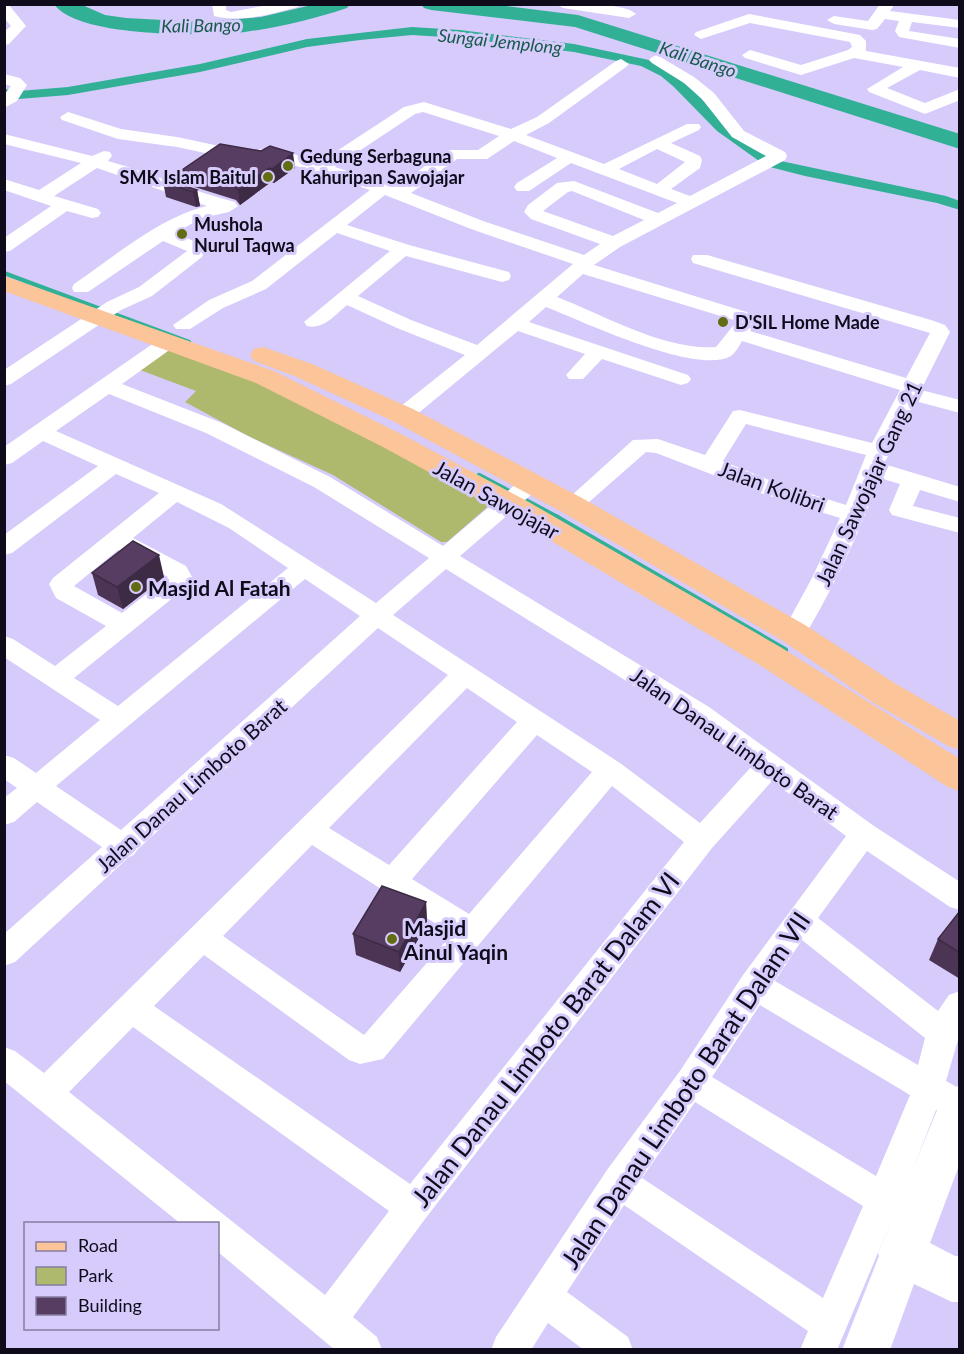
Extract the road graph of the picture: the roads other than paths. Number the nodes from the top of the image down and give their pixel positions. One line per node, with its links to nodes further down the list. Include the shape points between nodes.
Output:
1 (219, 4): 2 (street, via 219,13 231,16)
2 (293, 4)
3 (563, 4): 9 (street)
4 (836, 6): 6 (street)
5 (4, 8): 15 (street, via 19,26)
6 (852, 9)
7 (884, 9): 10 (street); 12 (street, via 872,26)
8 (721, 13): 11 (street)
9 (629, 14)
10 (907, 17): 13 (street); 16 (street, via 904,34)
11 (749, 18): 12 (street); 14 (street)
12 (813, 23): 17 (street, via 858,40 860,48); 17 (street, via 750,55 801,70)
13 (960, 24)
14 (701, 35)
15 (4, 41)
16 (960, 44)
17 (853, 53): 20 (street)
18 (657, 60): 40 (street, via 708,96 738,134 778,156)
19 (621, 64): 27 (street, via 543,120)
20 (916, 66): 21 (street); 23 (street, via 875,89 925,109)
21 (960, 73)
22 (4, 79): 24 (street, via 16,82)
23 (960, 94)
24 (11, 96)
25 (68, 117): 28 (street)
26 (693, 127): 30 (street)
27 (512, 135): 31 (street); 33 (street, via 418,108); 38 (street, via 481,155 453,154)
28 (135, 137): 32 (street); 33 (street, via 250,158 270,152)
29 (4, 139): 32 (street)
30 (657, 142): 34 (street); 37 (street, via 694,160 694,164)
31 (569, 157): 34 (street); 36 (street)
32 (96, 162): 39 (street); 45 (street, via 226,207 196,214)
33 (324, 167): 38 (street)
34 (605, 170): 37 (street)
35 (4, 184): 39 (street)
36 (523, 187)
37 (659, 190): 40 (street)
38 (391, 191): 44 (street); 50 (street)
39 (40, 197): 41 (street)
40 (690, 202): 43 (street)
41 (64, 205): 42 (street); 47 (street)
42 (92, 213)
43 (657, 219): 46 (street); 46 (street, via 574,186 563,187 534,209 537,215)
44 (333, 226): 48 (street); 59 (street, via 259,285 216,304)
45 (161, 234): 53 (street); 56 (street, via 195,248 196,253)
46 (614, 243): 50 (street)
47 (4, 247)
48 (403, 249): 52 (street); 54 (street)
49 (700, 259): 68 (street, Jalan Sawojajar Gang 21, via 938,329 940,332)
50 (583, 265): 55 (street); 60 (street, via 746,318)
51 (11, 274): 53 (main road, Jalan Sawojajar); 56 (main road, Jalan Sawojajar)
52 (502, 276)
53 (81, 288): 56 (main road, Jalan Sawojajar)
54 (345, 297): 57 (street); 64 (street)
55 (544, 299): 58 (street); 62 (street, via 586,314 606,326)
56 (109, 310): 59 (main road, Jalan Sawojajar); 66 (street)
57 (314, 322)
58 (515, 324): 63 (street); 64 (street)
59 (176, 333): 61 (main road, Jalan Sawojajar); 67 (street)
60 (738, 333): 62 (street, via 720,353); 68 (street)
61 (206, 346): 70 (main road, Jalan Sawojajar, via 303,370); 78 (main road, Jalan Sawojajar, via 393,441)
62 (687, 350): 63 (street, via 673,377)
63 (598, 352): 65 (street)
64 (479, 353): 70 (street)
65 (576, 375)
66 (4, 380)
67 (108, 386): 71 (street); 85 (street, via 272,456)
68 (911, 390): 69 (street); 73 (street, Jalan Sawojajar Gang 21)
69 (960, 407)
70 (403, 415): 78 (main road, Jalan Sawojajar)
71 (41, 432): 72 (street); 75 (street)
72 (4, 458)
73 (875, 460): 74 (street, Jalan Kolibri, via 740,416); 76 (street); 81 (street, Jalan Sawojajar Gang 21)
74 (710, 464): 80 (street, via 658,446 641,445); 81 (street, Jalan Kolibri, via 771,489)
75 (114, 465): 77 (street); 84 (street)
76 (913, 481): 79 (street); 82 (street, via 900,510)
77 (175, 492): 83 (street); 86 (street, via 229,518)
78 (517, 494): 80 (main road, Jalan Sawojajar); 85 (street, Jalan Danau Limboto Barat); 99 (main road, Jalan Sawojajar)
79 (960, 495)
80 (573, 505): 89 (main road, Jalan Sawojajar)
81 (854, 515): 89 (street, Jalan Sawojajar Gang 21)
82 (960, 526)
83 (116, 539): 88 (street, via 60,587); 88 (street, via 180,574 177,582)
84 (4, 547)
85 (445, 556): 87 (street, Jalan Danau Limboto Barat); 97 (street, Jalan Danau Limboto Barat, via 700,714)
86 (303, 568): 87 (street); 93 (street)
87 (376, 616): 91 (street); 105 (street, Jalan Danau Limboto Barat)
88 (123, 624): 92 (street)
89 (794, 633): 95 (main road, Jalan Sawojajar, via 884,693)
90 (4, 645): 92 (street)
91 (465, 674): 94 (street); 102 (street)
92 (57, 678): 93 (street)
93 (118, 719): 100 (street)
94 (535, 719): 98 (street); 106 (street)
95 (960, 737)
96 (4, 765): 100 (street)
97 (769, 766): 103 (street, Jalan Danau Limboto Barat); 104 (street, Jalan Danau Limboto Barat Dalam VI)
98 (610, 770): 104 (street); 109 (street)
99 (960, 777)
100 (37, 787): 101 (street); 105 (street)
101 (4, 814)
102 (310, 830): 106 (street); 110 (street)
103 (864, 834): 107 (street, Jalan Danau Limboto Barat); 108 (street, Jalan Danau Limboto Barat Dalam VII)
104 (702, 840): 120 (street, Jalan Danau Limboto Barat Dalam VI)
105 (124, 847): 111 (street, Jalan Danau Limboto Barat)
106 (392, 882): 109 (street)
107 (960, 898)
108 (799, 920): 112 (street, Jalan Danau Limboto Barat Dalam VII); 114 (street)
109 (472, 931): 110 (street, via 369,1050 360,1050)
110 (203, 939): 113 (street)
111 (4, 953)
112 (754, 985): 116 (street, Jalan Danau Limboto Barat Dalam VII); 118 (street)
113 (132, 1008): 117 (street); 120 (street)
114 (951, 1019): 118 (street)
115 (4, 1060): 117 (street)
116 (691, 1082): 119 (street, Jalan Danau Limboto Barat Dalam VII); 123 (street)
117 (46, 1093): 121 (street)
118 (949, 1100): 123 (street)
119 (619, 1182): 125 (street, Jalan Danau Limboto Barat Dalam VII); 127 (street)
120 (413, 1207): 126 (street, Jalan Danau Limboto Barat Dalam VI)
121 (207, 1222)
122 (219, 1231): 126 (street)
123 (888, 1247): 124 (street, via 952,1279); 127 (street)
124 (960, 1279)
125 (545, 1298): 129 (street, Jalan Danau Limboto Barat Dalam VII); 130 (street)
126 (329, 1319): 128 (street)
127 (838, 1341)
128 (364, 1350)
129 (509, 1350)
130 (615, 1350)

